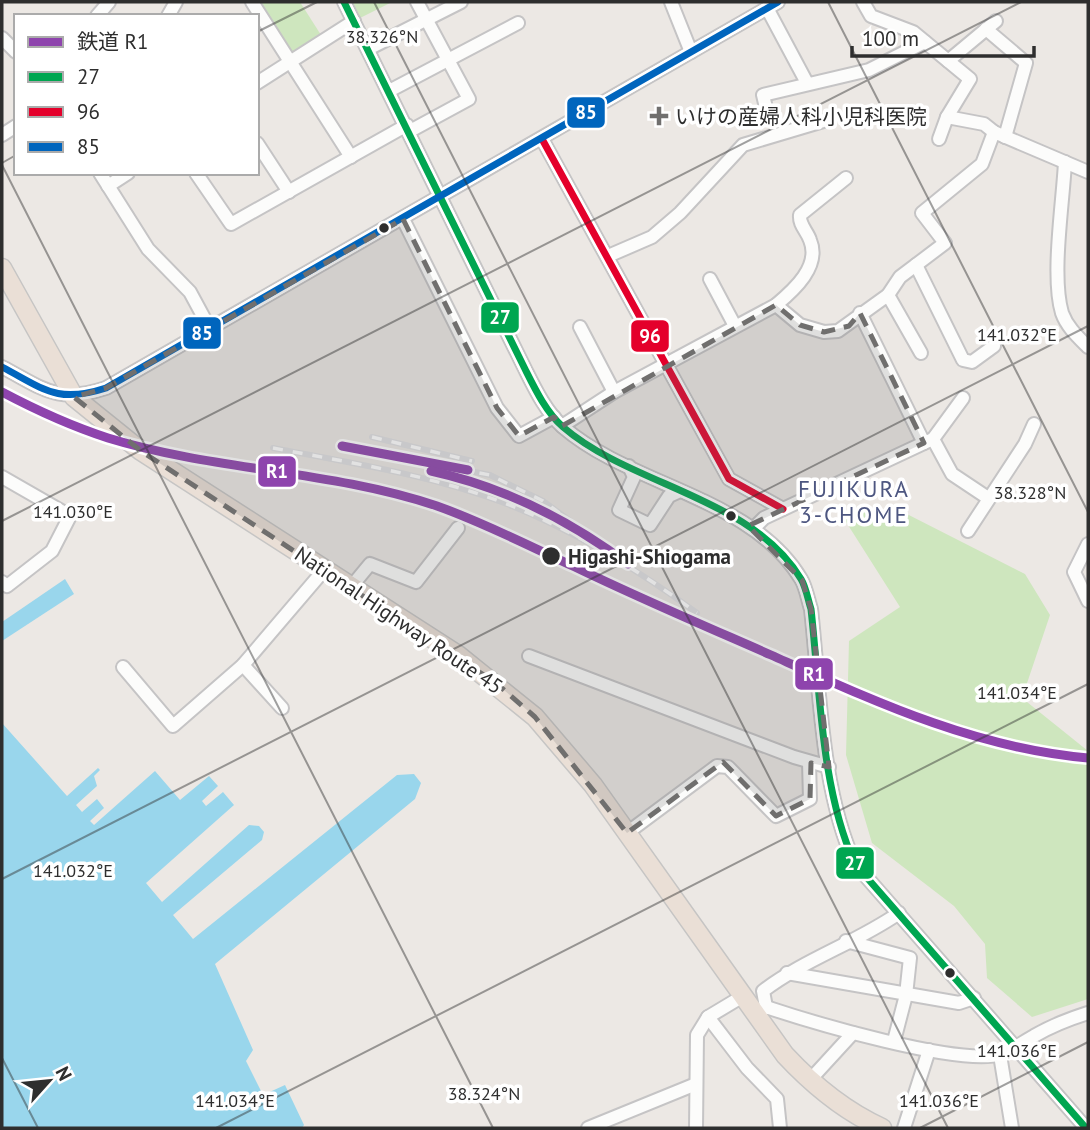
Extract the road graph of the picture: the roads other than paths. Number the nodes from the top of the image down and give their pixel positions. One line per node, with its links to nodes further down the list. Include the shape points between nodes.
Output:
1 (344, 2): 9 (street)
2 (417, 2): 8 (street)
3 (461, 2): 8 (street)
4 (671, 2): 13 (street)
5 (863, 2): 11 (street, via 871,16 913,32)
6 (774, 3): 13 (street); 18 (street)
7 (259, 14): 16 (street)
8 (426, 20): 12 (street); 14 (street)
9 (354, 21): 12 (street); 16 (street)
10 (518, 23): 14 (street)
11 (925, 42): 15 (street); 18 (street, via 869,70)
12 (368, 50): 19 (street)
13 (691, 52): 25 (street)
14 (448, 60): 19 (street); 23 (street, via 469,99)
15 (948, 61): 21 (street, via 970,79); 24 (street, via 991,25 1026,63)
16 (290, 62): 17 (street); 28 (street)
17 (259, 82)
18 (807, 83): 20 (street, via 763,95)
19 (389, 91): 23 (street)
20 (766, 112)
21 (947, 117): 24 (street, via 984,124); 26 (street)
22 (830, 119): 39 (street, via 743,145 652,237)
23 (408, 128): 28 (street); 37 (street)
24 (999, 134): 29 (street); 40 (street, via 982,164 922,213 945,243)
25 (542, 139): 37 (street); 39 (street)
26 (939, 139)
27 (259, 146): 36 (street)
28 (351, 157): 36 (street)
29 (1065, 162): 30 (street); 50 (street, via 1058,290 1063,314)
30 (1088, 172)
31 (101, 175): 35 (street)
32 (125, 175): 35 (street)
33 (197, 175): 36 (street, via 231,224)
34 (846, 178): 44 (street, via 800,215 812,242 808,269)
35 (108, 186): 48 (street, via 148,249 190,292)
36 (289, 192)
37 (441, 197): 38 (street); 57 (street, via 524,369)
38 (403, 219): 48 (street); 57 (street, via 497,408 519,436)
39 (608, 256): 52 (street)
40 (916, 265): 43 (street); 49 (street, via 963,360 972,362)
41 (2, 268): 55 (highway, National Highway Route 45)
42 (710, 279): 46 (street)
43 (888, 295): 45 (street); 51 (street)
44 (776, 305): 45 (street, via 800,325 824,332 849,326); 46 (street)
45 (860, 313): 59 (street)
46 (735, 326): 52 (street)
47 (580, 327): 54 (street)
48 (211, 329): 55 (street, via 106,388)
49 (994, 346)
50 (1088, 347)
51 (921, 353)
52 (668, 365): 54 (street); 64 (street, via 729,479)
53 (2, 367): 55 (street, via 53,394)
54 (614, 392): 57 (street)
55 (74, 397): 69 (highway, National Highway Route 45, via 141,451)
56 (962, 398): 59 (street)
57 (558, 421): 60 (street, via 583,442)
58 (1034, 424): 63 (street, via 1026,444)
59 (928, 441): 63 (street, via 953,474); 64 (street)
60 (629, 466): 62 (street); 62 (street, via 634,477 619,510 650,525 669,496)
61 (2, 477): 70 (street, via 71,516 52,551 7,586)
62 (680, 491): 66 (street)
63 (988, 498): 67 (street)
64 (783, 509): 66 (street)
65 (458, 528): 71 (street, via 416,582 370,564)
66 (753, 529): 78 (street, via 802,580 811,609)
67 (968, 531)
68 (1088, 544): 72 (street, via 1074,572)
69 (324, 570): 71 (highway, National Highway Route 45); 74 (street)
70 (2, 582)
71 (351, 587): 79 (highway, National Highway Route 45, via 458,655 535,717 589,779)
72 (1088, 601)
73 (529, 656): 77 (street)
74 (243, 665): 75 (street, via 173,726); 76 (street)
75 (123, 667)
76 (282, 708)
77 (809, 762): 78 (street); 79 (street, via 810,799 776,816 728,767 717,766)
78 (830, 767): 80 (street, via 840,831 855,864)
79 (627, 833): 84 (highway, National Highway Route 45)
80 (899, 913): 81 (street); 85 (street)
81 (846, 941): 82 (street); 83 (street, via 910,958)
82 (788, 972): 83 (street); 86 (street, via 763,991)
83 (905, 995): 85 (street, via 959,1003); 90 (street)
84 (743, 996): 86 (highway, National Highway Route 45); 88 (street)
85 (974, 998): 91 (street)
86 (761, 1011): 89 (street); 94 (highway, National Highway Route 45, via 785,1055)
87 (1088, 1013): 91 (street)
88 (709, 1017): 95 (street, via 697,1035); 98 (street, via 777,1099)
89 (853, 1033): 90 (street); 94 (street)
90 (894, 1041): 92 (street)
91 (1017, 1047): 93 (street); 102 (street)
92 (929, 1050): 93 (street); 100 (street)
93 (1000, 1055): 101 (street)
94 (809, 1081): 99 (highway, National Highway Route 45)
95 (696, 1084): 96 (street); 97 (street)
96 (588, 1128)
97 (696, 1128)
98 (780, 1128)
99 (882, 1128)
100 (904, 1128)
101 (1012, 1128)
102 (1086, 1128)

